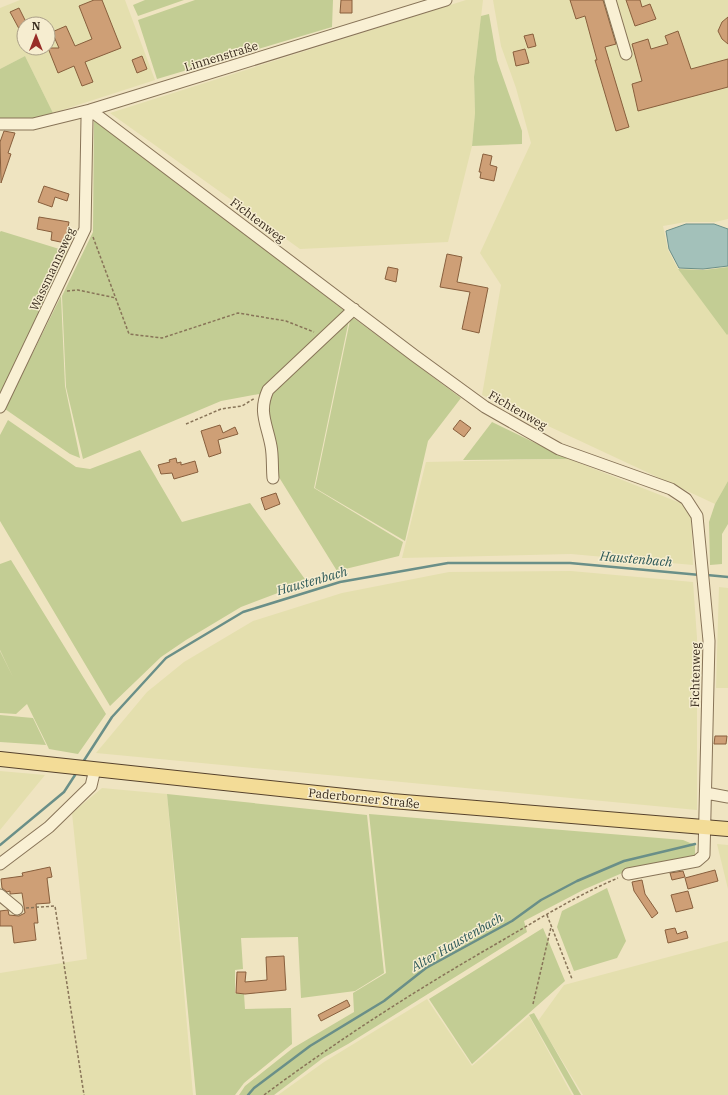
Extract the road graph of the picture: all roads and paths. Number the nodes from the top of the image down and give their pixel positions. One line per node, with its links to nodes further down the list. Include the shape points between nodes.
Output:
1 (446, 0): 4 (street, Linnenstraße)
2 (610, 0): 3 (street)
3 (626, 54)
4 (90, 110): 5 (street, Linnenstraße, via 33,124); 6 (street, Wassmannsweg, via 87,119); 9 (street, Fichtenweg)
5 (0, 124)
6 (86, 223): 7 (street, Wassmannsweg, via 86,229); 8 (path)
7 (56, 292): 8 (path, via 78,290); 12 (street, Wassmannsweg)
8 (116, 298): 10 (path, via 129,334 162,338 238,313 286,321 316,333)
9 (354, 309): 10 (street); 17 (street, Fichtenweg, via 485,407 559,449 671,490 686,500 697,516 708,641)
10 (322, 340): 11 (street)
11 (268, 390): 13 (path, via 242,406 221,409); 14 (street, via 264,404 264,424 271,446)
12 (0, 407)
13 (186, 424)
14 (273, 478)
15 (0, 759): 16 (main road, Paderborner Straße)
16 (94, 769): 19 (main road, Paderborner Straße, via 392,801); 21 (street, via 91,786 49,827)
17 (706, 793): 18 (street); 19 (street, Fichtenweg)
18 (728, 797)
19 (706, 828): 20 (main road, Paderborner Straße); 22 (street, Fichtenweg, via 704,855 697,861)
20 (728, 829)
21 (0, 864)
22 (628, 874): 25 (path, via 587,891)
23 (0, 895): 24 (street)
24 (17, 909): 29 (path, via 55,906)
25 (547, 915): 26 (path); 30 (path, via 448,972 312,1060)
26 (551, 927): 27 (path); 28 (path)
27 (572, 979)
28 (533, 1004)
29 (84, 1095)
30 (264, 1095)

